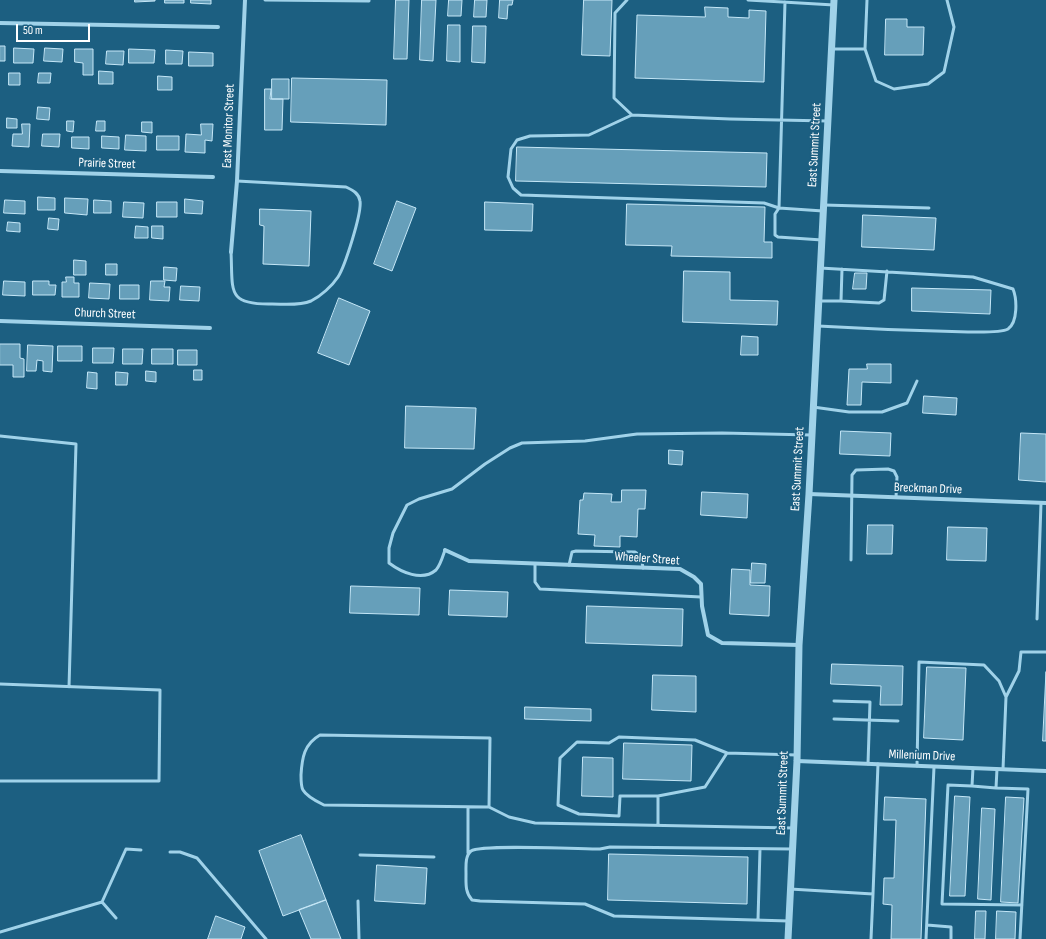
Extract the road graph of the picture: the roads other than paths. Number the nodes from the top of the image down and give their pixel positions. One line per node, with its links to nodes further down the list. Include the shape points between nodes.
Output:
1 (245, 0): 19 (street, East Monitor Street)
2 (265, 0): 3 (lane)
3 (369, 0)
4 (627, 0): 14 (lane, via 615,13 614,98)
5 (748, 0): 8 (lane)
6 (867, 0): 13 (lane)
7 (947, 0): 13 (lane, via 954,27 944,72 928,84 894,89 876,81)
8 (784, 2): 9 (lane); 15 (lane)
9 (834, 3): 12 (street, East Summit Street)
10 (0, 23): 11 (street)
11 (218, 27)
12 (833, 49): 13 (lane); 16 (street, East Summit Street)
13 (865, 49)
14 (632, 115): 15 (lane); 20 (lane, via 589,135 530,136 517,140 510,149 508,177 513,188 521,195 764,203)
15 (781, 120): 16 (lane); 20 (lane)
16 (828, 121): 21 (street, East Summit Street)
17 (0, 171): 18 (street, Prairie Street)
18 (213, 177)
19 (237, 181): 24 (street, East Monitor Street); 24 (lane, via 346,187 357,194 360,211 344,267 334,283 310,301 257,304 240,300 233,289)
20 (779, 208): 21 (lane); 23 (lane, via 775,214 775,235)
21 (824, 208): 22 (lane); 23 (street, East Summit Street)
22 (929, 208)
23 (822, 240): 25 (street, East Summit Street)
24 (232, 252)
25 (820, 268): 26 (lane); 28 (street, East Summit Street)
26 (842, 269): 27 (lane); 29 (lane)
27 (887, 271): 29 (lane, via 884,300 879,303); 31 (lane, via 973,277 1013,289 1016,295 1014,320 1006,330 981,332)
28 (819, 301): 29 (lane); 31 (street, East Summit Street)
29 (841, 301)
30 (0, 321): 32 (street, Church Street)
31 (817, 326): 34 (street, East Summit Street)
32 (210, 328)
33 (917, 381): 34 (lane, via 907,403 882,412 849,412)
34 (813, 407): 35 (street, East Summit Street)
35 (812, 435): 37 (street, East Summit Street); 42 (lane, via 637,434 585,441 522,443 485,464 452,489 407,505 388,548 389,562 413,575 427,575 437,570)
36 (0, 436): 52 (lane, via 76,444)
37 (809, 494): 38 (street, Breckman Drive); 49 (street, East Summit Street)
38 (852, 495): 39 (street, Breckman Drive); 39 (lane, via 852,475 856,470 888,469 894,471 897,477); 43 (lane)
39 (896, 497): 40 (street, Breckman Drive)
40 (1041, 503): 41 (street, Breckman Drive); 48 (lane)
41 (1046, 503)
42 (445, 550): 44 (street, Wheeler Street, via 469,561)
43 (851, 560)
44 (535, 564): 45 (street, Wheeler Street); 47 (lane, via 535,582 540,589)
45 (569, 565): 46 (street, Wheeler Street); 46 (lane, via 570,555 576,551 635,552 641,556)
46 (643, 568): 47 (street, Wheeler Street, via 680,569 701,584)
47 (701, 597): 49 (street, Wheeler Street, via 708,635 722,643)
48 (1037, 619)
49 (799, 645): 59 (street, East Summit Street)
50 (1046, 652): 53 (lane, via 1021,652 1019,671)
51 (0, 684): 52 (lane)
52 (70, 687): 68 (lane, via 160,690 159,781)
53 (1006, 697): 62 (lane, via 999,681 984,665 919,662); 66 (lane)
54 (834, 701): 56 (lane, via 870,702)
55 (834, 719): 56 (lane)
56 (869, 720): 57 (lane); 60 (lane)
57 (898, 721)
58 (727, 753): 59 (lane); 71 (lane, via 706,787); 74 (lane, via 695,740 620,736 609,743 577,742 560,758 558,805 579,814)
59 (797, 758): 60 (street, Millenium Drive); 77 (street, East Summit Street)
60 (868, 764): 61 (street, Millenium Drive)
61 (878, 764): 62 (street, Millenium Drive); 86 (lane)
62 (917, 766): 63 (street, Millenium Drive)
63 (934, 767): 64 (street, Millenium Drive); 93 (lane)
64 (973, 768): 65 (street, Millenium Drive); 69 (lane)
65 (998, 769): 66 (street, Millenium Drive); 70 (lane)
66 (1003, 769): 67 (street, Millenium Drive)
67 (1046, 771)
68 (0, 781)
69 (972, 786): 70 (lane); 89 (lane, via 948,785 942,904)
70 (996, 788): 89 (lane, via 1028,789)
71 (658, 796): 74 (lane, via 620,796); 76 (lane)
72 (468, 807): 73 (lane); 73 (lane, via 324,805 303,790 302,758 312,740 320,735 490,738); 82 (lane)
73 (489, 807): 75 (lane, via 509,817 535,823)
74 (619, 816): 75 (lane)
75 (619, 825): 76 (lane)
76 (658, 825): 77 (lane)
77 (793, 828): 79 (street, East Summit Street)
78 (760, 849): 79 (lane); 82 (lane, via 495,847 476,848); 91 (lane)
79 (792, 849): 85 (street, East Summit Street)
80 (141, 850): 88 (lane, via 126,850)
81 (170, 852): 95 (lane, via 180,852 197,858)
82 (468, 854): 91 (lane, via 466,892 472,900 480,902 585,904 614,916)
83 (360, 855): 84 (lane)
84 (434, 857)
85 (790, 889): 86 (lane); 92 (street, East Summit Street)
86 (873, 894): 98 (lane)
87 (358, 901): 96 (lane)
88 (102, 902): 90 (lane); 94 (lane)
89 (1022, 905): 101 (lane)
90 (116, 918)
91 (758, 920): 92 (lane)
92 (789, 921): 97 (street, East Summit Street)
93 (927, 925): 99 (lane); 100 (lane, via 951,926)
94 (0, 932)
95 (266, 939)
96 (359, 939)
97 (788, 939)
98 (871, 939)
99 (926, 939)
100 (951, 939)
101 (1020, 939)

